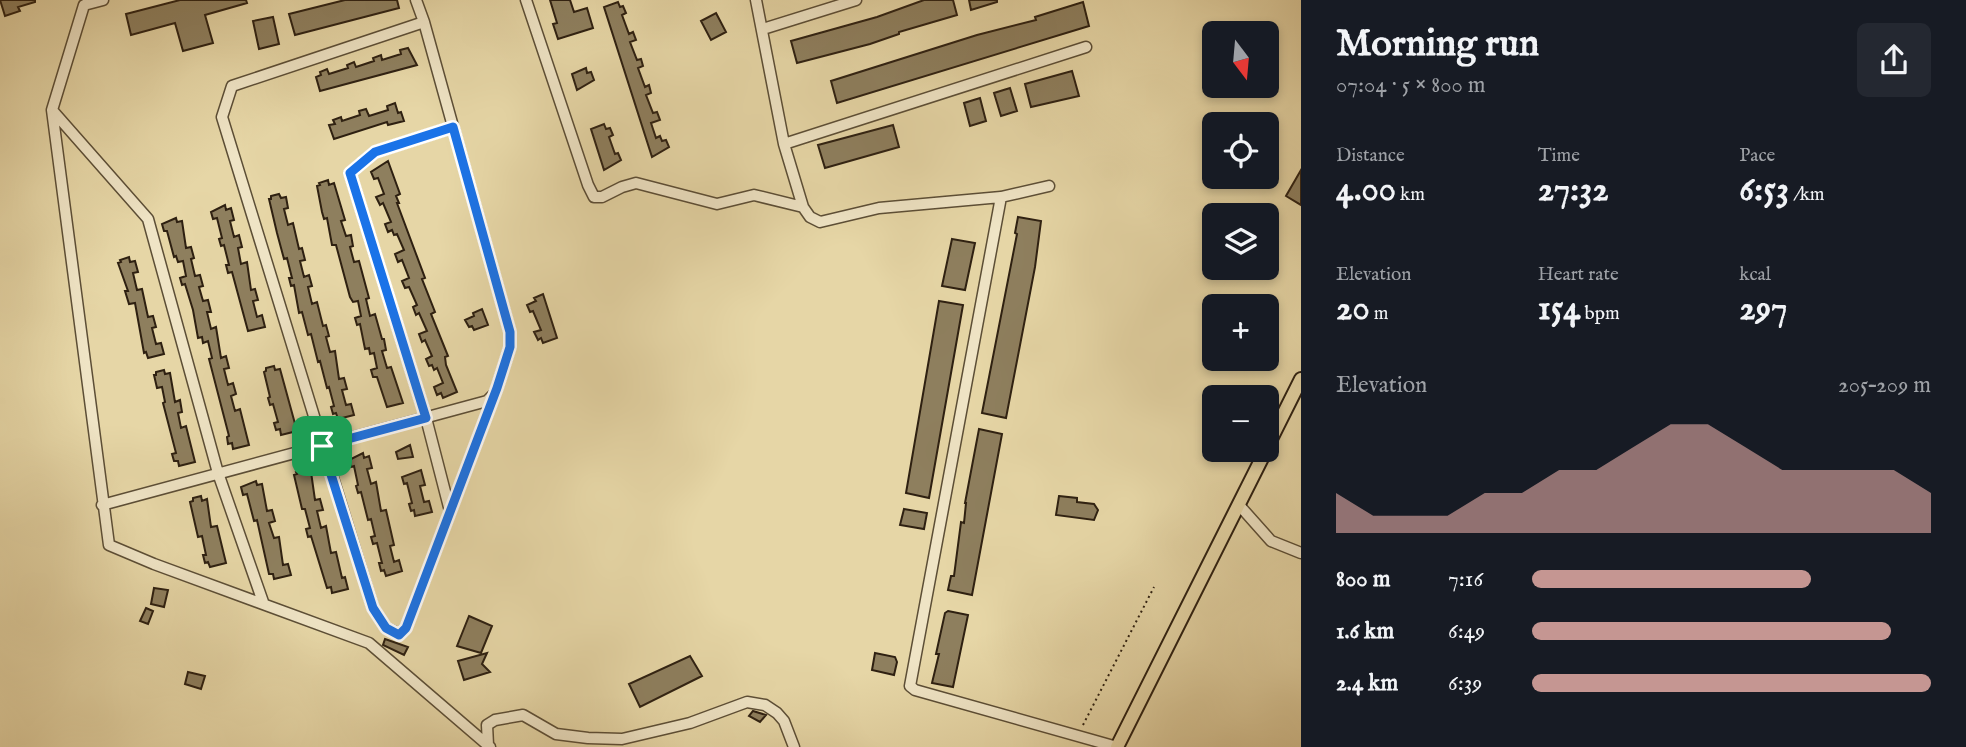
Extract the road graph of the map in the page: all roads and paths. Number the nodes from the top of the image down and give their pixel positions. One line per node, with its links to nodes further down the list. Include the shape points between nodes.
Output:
1 (103, 0): 9 (street, via 85,5)
2 (416, 0): 6 (street)
3 (526, 0): 14 (street, via 594,197 636,183 717,204 754,195)
4 (756, 0): 7 (street)
5 (856, 0): 7 (street)
6 (424, 22): 10 (street); 19 (street, via 232,86 222,117)
7 (764, 29): 11 (street)
8 (1086, 47): 11 (street)
9 (52, 110): 21 (street, via 148,219); 22 (street)
10 (453, 127): 16 (street, via 510,332 510,347); 17 (street, via 375,152 350,173)
11 (784, 144): 14 (street)
12 (1049, 186): 13 (street)
13 (1001, 197): 14 (street, via 879,208 820,222 810,218); 28 (street, via 910,686)
14 (803, 207)
15 (1301, 379): 18 (main road)
16 (494, 395): 17 (street); 24 (street)
17 (426, 418): 19 (street); 24 (street)
18 (1279, 423)
19 (322, 446): 21 (street); 24 (street, via 373,608 386,628 399,635 406,628)
20 (1260, 462): 23 (main road)
21 (218, 473): 22 (street); 27 (street)
22 (102, 505): 27 (street, via 112,548)
23 (1238, 505): 25 (street, via 1271,541); 31 (main road)
24 (450, 512)
25 (1301, 553)
26 (1154, 587): 28 (path)
27 (263, 602): 29 (street, via 369,643)
28 (1078, 736): 31 (street)
29 (489, 746): 30 (street, via 487,725 523,715 556,734 622,738 690,723 747,702 777,713)
30 (794, 747)
31 (1117, 747)

